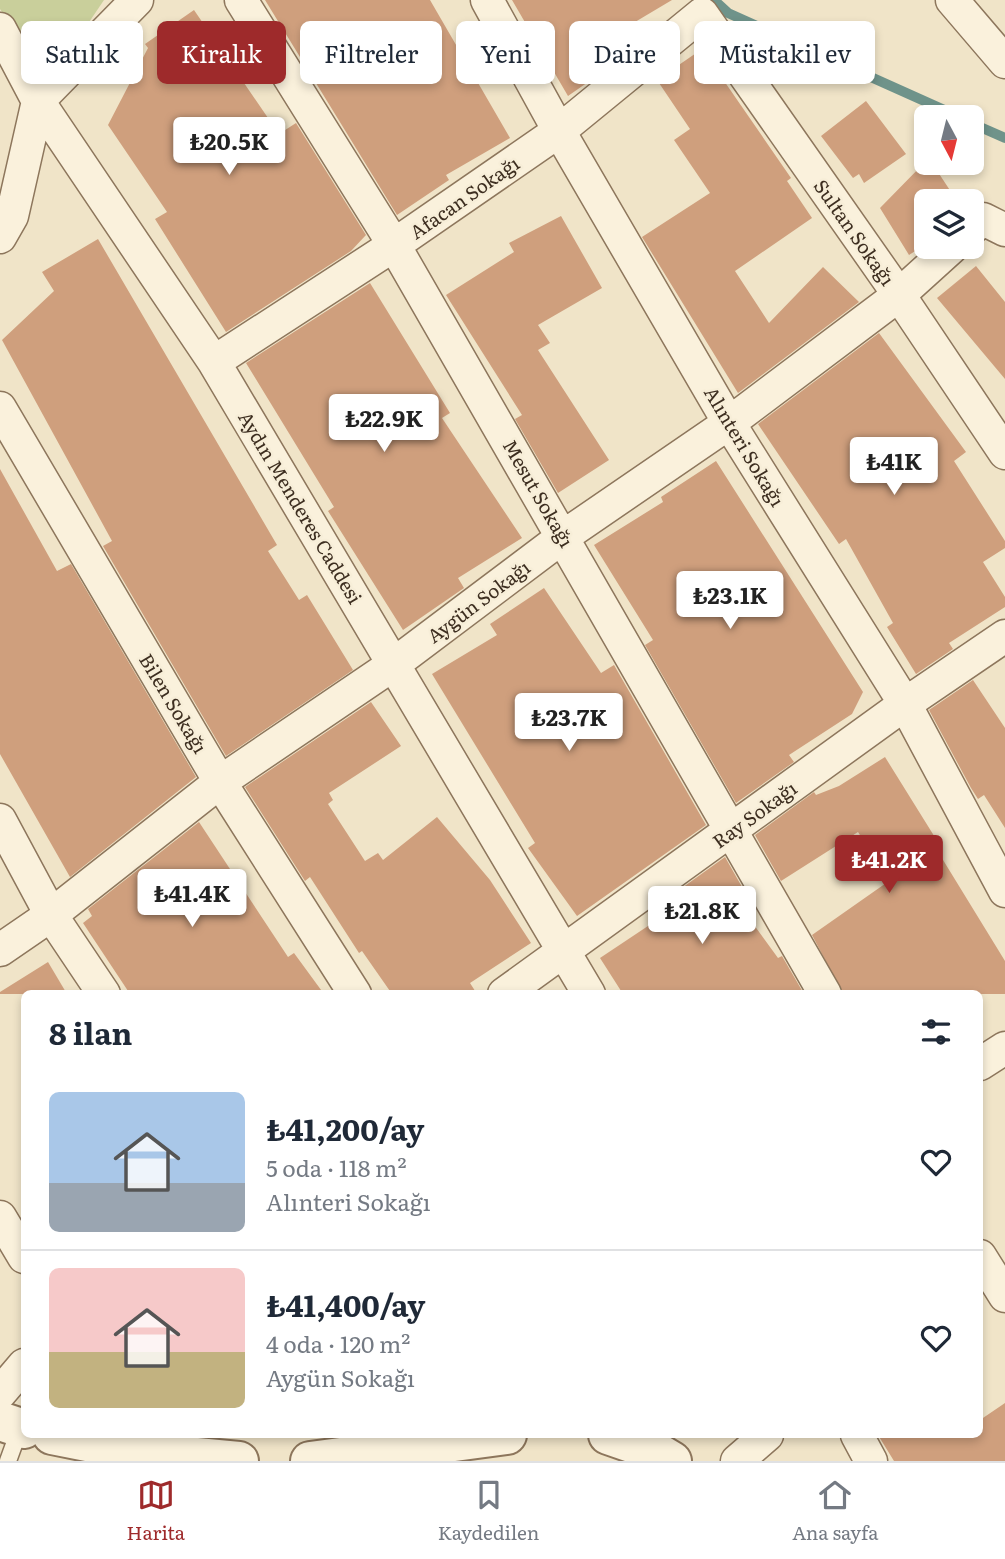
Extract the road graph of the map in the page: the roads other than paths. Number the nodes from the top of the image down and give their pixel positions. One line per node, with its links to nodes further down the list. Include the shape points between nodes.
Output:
1 (242, 0): 13 (street, Mesut Sokağı)
2 (487, 0): 9 (street, Alınteri Sokağı)
3 (952, 0): 7 (street)
4 (122, 6): 8 (street)
5 (702, 14): 9 (street, Afacan Sokağı); 15 (street, Sultan Sokağı)
6 (0, 29): 8 (street, Aydın Menderes Caddesi)
7 (1005, 62)
8 (38, 101): 12 (street, via 12,216); 16 (street, Aydın Menderes Caddesi)
9 (559, 131): 13 (street, Afacan Sokağı); 18 (street, Alınteri Sokağı)
10 (984, 220): 11 (street)
11 (1005, 230)
12 (0, 237)
13 (394, 245): 16 (street, Afacan Sokağı); 20 (street, Mesut Sokağı)
14 (939, 259): 15 (street, Aygün Sokağı)
15 (899, 295): 18 (street, Aygün Sokağı); 19 (street, Sultan Sokağı)
16 (214, 362): 22 (street, Aydın Menderes Caddesi)
17 (0, 408): 24 (street, Bilen Sokağı)
18 (729, 423): 20 (street, Aygün Sokağı); 23 (street, Alınteri Sokağı)
19 (1005, 453)
20 (564, 537): 22 (street, Aygün Sokağı); 26 (street, Mesut Sokağı)
21 (1005, 636): 23 (street, Ray Sokağı)
22 (394, 664): 24 (street, Aygün Sokağı); 30 (street, Aydın Menderes Caddesi)
23 (905, 704): 26 (street, Ray Sokağı); 27 (street, Alınteri Sokağı)
24 (220, 782): 28 (street, Aygün Sokağı); 32 (street, Bilen Sokağı)
25 (0, 820): 28 (street)
26 (732, 831): 30 (street, Ray Sokağı); 35 (street, Mesut Sokağı)
27 (1005, 891)
28 (51, 915): 29 (street, Aygün Sokağı); 31 (street)
29 (0, 950)
30 (562, 951): 33 (street, Ray Sokağı); 34 (street, Aydın Menderes Caddesi)
31 (101, 990)
32 (352, 990)
33 (509, 990)
34 (586, 990)
35 (823, 990)
36 (1005, 1048): 37 (street)
37 (983, 1063)
38 (0, 1217): 39 (street)
39 (21, 1251)
40 (983, 1261): 41 (street)
41 (1005, 1296)
42 (21, 1368): 43 (street)
43 (0, 1393)
44 (63, 1438): 50 (street)
45 (456, 1438): 49 (street)
46 (619, 1438): 51 (street)
47 (764, 1438): 54 (street)
48 (859, 1438): 55 (street)
49 (387, 1442): 53 (street)
50 (162, 1445): 52 (street)
51 (658, 1449)
52 (239, 1461)
53 (310, 1461)
54 (737, 1461)
55 (871, 1461)

